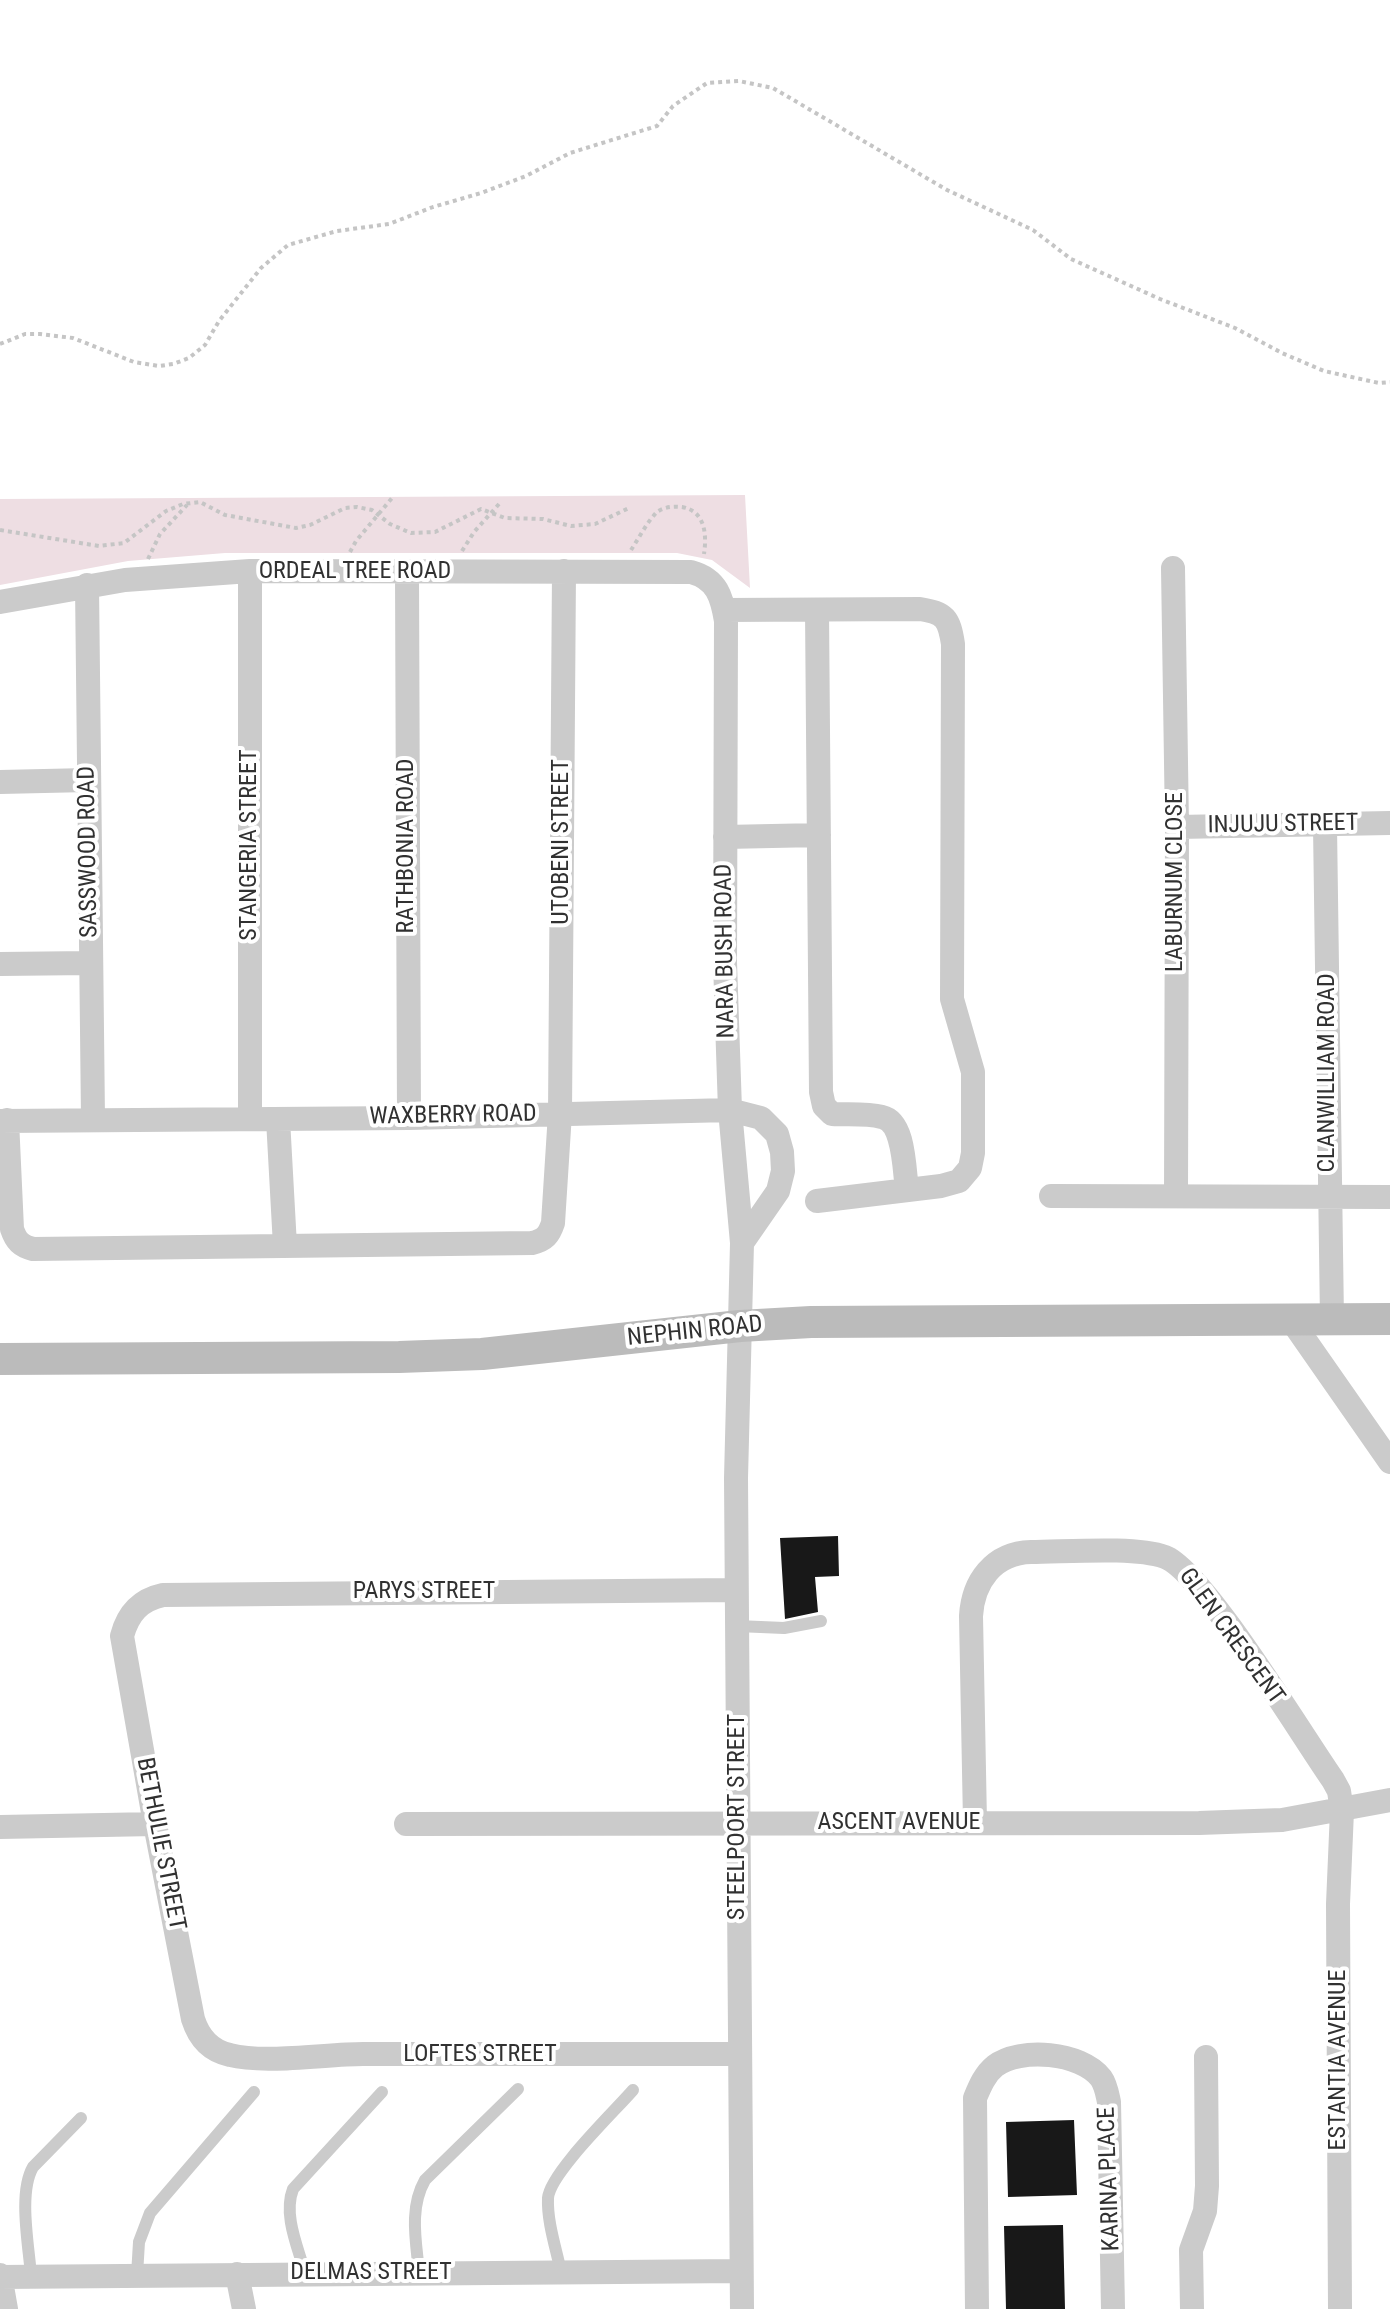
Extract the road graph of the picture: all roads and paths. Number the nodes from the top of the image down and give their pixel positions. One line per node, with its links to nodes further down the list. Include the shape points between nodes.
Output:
1 (0, 344): 2 (path, via 40,334 73,338 134,362 173,364 205,345 261,268 288,245 389,224 481,193 570,153 657,126 673,106 707,83 739,81 773,88 947,190 1033,230 1071,259 1324,371)
2 (1390, 382)
3 (392, 498): 8 (path)
4 (189, 503): 8 (path, via 296,528 345,508); 9 (path, via 166,511 124,543 99,546); 18 (path, via 160,534)
5 (499, 504): 7 (path)
6 (629, 508): 7 (path, via 595,524 571,526)
7 (491, 513): 8 (path, via 481,509 435,532 411,533); 16 (path, via 459,556)
8 (377, 514): 13 (path)
9 (0, 530)
10 (1173, 568): 27 (street, LABURNUM CLOSE)
11 (250, 571): 13 (street, ORDEAL TREE ROAD); 18 (street, ORDEAL TREE ROAD); 36 (street, STANGERIA STREET)
12 (564, 571): 14 (street, ORDEAL TREE ROAD); 16 (street, ORDEAL TREE ROAD); 33 (street, UTOBENI STREET)
13 (340, 572): 15 (street, ORDEAL TREE ROAD)
14 (616, 572): 17 (street, ORDEAL TREE ROAD, via 691,572); 17 (path, via 652,518 673,506 688,508 703,524)
15 (407, 573): 16 (street, ORDEAL TREE ROAD); 34 (street, RATHBONIA ROAD)
16 (456, 573)
17 (706, 577): 21 (street, NARA BUSH ROAD, via 719,591)
18 (144, 578): 19 (street, ORDEAL TREE ROAD)
19 (87, 585): 20 (street, ORDEAL TREE ROAD); 23 (street, SASSWOOD ROAD)
20 (0, 602)
21 (724, 610): 22 (street); 29 (street, NARA BUSH ROAD)
22 (817, 610): 28 (street); 39 (street, via 920,609 945,617 951,627 952,999 973,1072 973,1153 970,1168 959,1181)
23 (88, 780): 24 (street); 30 (street, SASSWOOD ROAD)
24 (0, 782)
25 (1390, 823): 26 (street, INJUJU STREET)
26 (1325, 826): 27 (street, INJUJU STREET); 40 (street, CLANWILLIAM ROAD)
27 (1177, 827): 42 (street, LABURNUM CLOSE)
28 (819, 835): 29 (street); 39 (street, via 824,1106 832,1114 894,1122)
29 (725, 837): 32 (street, NARA BUSH ROAD)
30 (90, 963): 31 (street); 35 (street, SASSWOOD ROAD)
31 (0, 964)
32 (730, 1110): 33 (street, WAXBERRY ROAD); 45 (street, NARA BUSH ROAD); 45 (street, WAXBERRY ROAD, via 761,1118 777,1134 782,1152 778,1191)
33 (560, 1113): 34 (street, WAXBERRY ROAD); 46 (street, UTOBENI STREET, via 553,1223 543,1240)
34 (409, 1118): 37 (street, WAXBERRY ROAD)
35 (93, 1119): 36 (street, WAXBERRY ROAD); 38 (street, WAXBERRY ROAD)
36 (250, 1119): 37 (street, WAXBERRY ROAD)
37 (278, 1119): 46 (street)
38 (3, 1120): 46 (street, via 12,1229 23,1246)
39 (907, 1190): 44 (street)
40 (1329, 1195): 42 (street); 43 (street); 49 (street, CLANWILLIAM ROAD)
41 (1051, 1196): 42 (street)
42 (1176, 1196)
43 (1390, 1197)
44 (817, 1201)
45 (742, 1243): 50 (street, NARA BUSH ROAD)
46 (285, 1246)
47 (1390, 1319): 49 (street, NEPHIN ROAD)
48 (1291, 1320): 49 (street, NEPHIN ROAD); 50 (street, NEPHIN ROAD); 52 (street)
49 (1332, 1320)
50 (740, 1326): 51 (street, NEPHIN ROAD, via 482,1354); 53 (street, STEELPOORT STREET)
51 (0, 1359)
52 (1390, 1462)
53 (736, 1590): 55 (street, PARYS STREET, via 163,1595 142,1602); 56 (street, STEELPOORT STREET)
54 (821, 1621): 56 (lane, via 784,1628)
55 (125, 1625): 61 (street, BETHULIE STREET, via 123,1649)
56 (737, 1626): 59 (street, STEELPOORT STREET)
57 (1390, 1800): 58 (street, ASCENT AVENUE)
58 (1342, 1811): 60 (street, ASCENT AVENUE, via 1213,1823); 60 (street, GLEN CRESCENT, via 1333,1780 1203,1591 1178,1564 1147,1552 1022,1552 991,1569 973,1593); 86 (street, ESTANTIA AVENUE)
59 (738, 1822): 60 (street, ASCENT AVENUE); 62 (street, ASCENT AVENUE); 65 (street, STEELPOORT STREET)
60 (975, 1822)
61 (155, 1824): 63 (street); 64 (street, BETHULIE STREET, via 193,2019 203,2039)
62 (406, 1824)
63 (0, 1827)
64 (221, 2053): 65 (street, LOFTES STREET, via 245,2058)
65 (740, 2054): 72 (street, STEELPOORT STREET)
66 (1206, 2057): 85 (street, via 1207,2186 1205,2211 1191,2250)
67 (518, 2089): 73 (lane, via 419,2190)
68 (633, 2090): 74 (lane, via 550,2187 549,2212)
69 (254, 2092): 77 (lane, via 150,2213 139,2242)
70 (382, 2092): 75 (lane, via 293,2189 289,2212)
71 (81, 2118): 79 (lane, via 28,2177)
72 (741, 2271): 74 (street, DELMAS STREET); 82 (street, STEELPOORT STREET)
73 (419, 2272): 74 (street, DELMAS STREET); 75 (street, DELMAS STREET)
74 (561, 2272)
75 (305, 2273): 76 (street, DELMAS STREET)
76 (237, 2274): 77 (street, DELMAS STREET); 81 (street)
77 (137, 2275): 79 (street, DELMAS STREET)
78 (0, 2276): 79 (street, DELMAS STREET); 80 (street)
79 (31, 2276)
80 (6, 2309)
81 (244, 2309)
82 (742, 2309)
83 (977, 2309): 84 (street, KARINA PLACE, via 975,2098 988,2072 1024,2055 1058,2056 1086,2066 1106,2087)
84 (1113, 2309)
85 (1192, 2309)
86 (1340, 2309)

